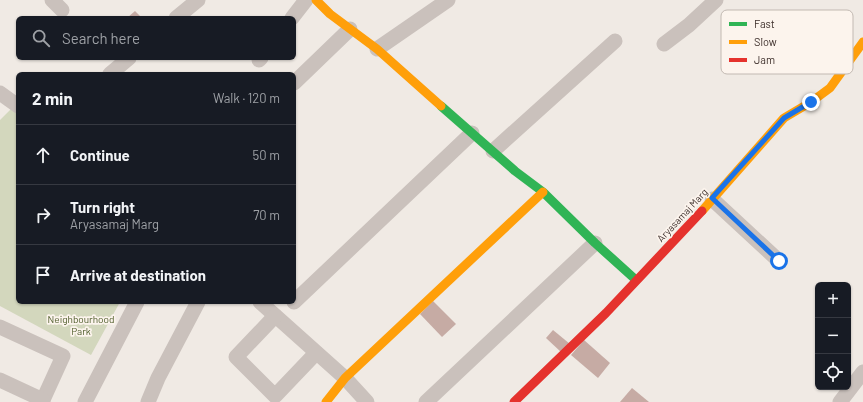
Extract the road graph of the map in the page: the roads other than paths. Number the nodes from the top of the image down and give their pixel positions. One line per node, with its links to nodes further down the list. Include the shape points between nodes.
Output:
1 (198, 0): 6 (street)
2 (306, 0): 7 (street)
3 (316, 0): 8 (street)
4 (448, 0): 12 (street)
5 (716, 0): 11 (street, via 689,26)
6 (178, 16)
7 (294, 16)
8 (350, 29): 12 (street); 17 (street)
9 (614, 41): 21 (street)
10 (863, 42): 13 (street, Aryasamaj Marg)
11 (664, 44)
12 (377, 49): 20 (street)
13 (853, 56)
14 (127, 60): 15 (street)
15 (112, 72)
16 (840, 74): 23 (street, Aryasamaj Marg, via 830,88 784,118)
17 (296, 81)
18 (0, 93): 19 (street)
19 (16, 105)
20 (472, 133): 21 (street); 27 (street)
21 (493, 152): 22 (street)
22 (543, 192): 24 (street); 36 (street)
23 (712, 198): 25 (street); 26 (street, Aryasamaj Marg)
24 (595, 242): 26 (street); 44 (street)
25 (779, 261)
26 (636, 280): 45 (street, Aryasamaj Marg, via 606,313)
27 (296, 300)
28 (136, 304): 40 (street)
29 (197, 304): 41 (street)
30 (262, 304): 32 (street)
31 (292, 304): 32 (street)
32 (276, 317): 34 (street); 38 (street, via 236,357)
33 (0, 327): 39 (street, via 63,356)
34 (316, 353): 36 (street); 38 (street)
35 (863, 372): 46 (street)
36 (345, 378): 42 (street); 43 (street)
37 (0, 380): 39 (street)
38 (273, 399)
39 (43, 401)
40 (85, 402)
41 (148, 402)
42 (326, 402)
43 (367, 402)
44 (426, 402)
45 (514, 402)
46 (840, 402)

